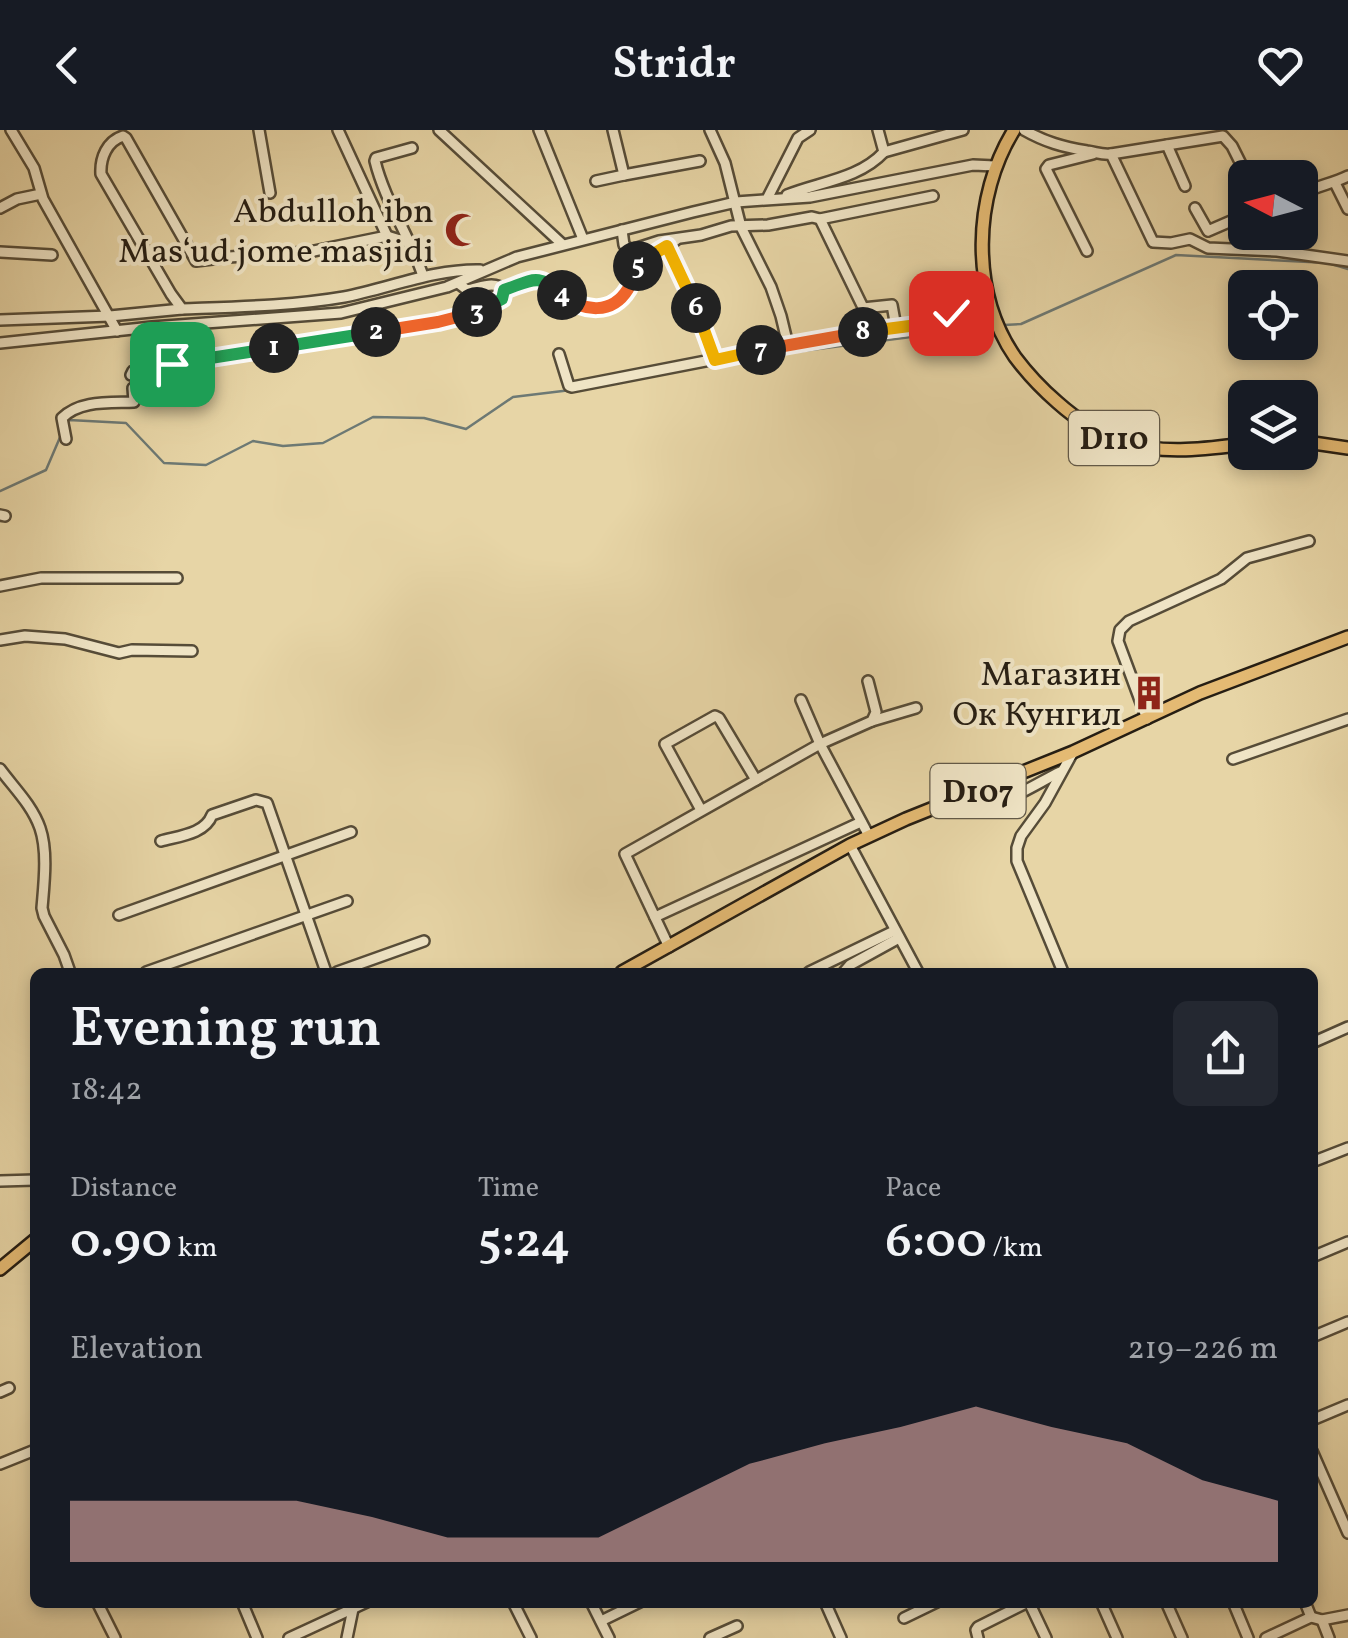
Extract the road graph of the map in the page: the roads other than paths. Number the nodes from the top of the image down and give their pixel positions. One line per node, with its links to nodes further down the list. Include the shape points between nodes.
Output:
1 (11, 130): 30 (street)
2 (259, 130): 29 (street)
3 (338, 130): 42 (street)
4 (439, 130): 46 (street)
5 (539, 130): 44 (street)
6 (612, 130): 23 (street)
7 (710, 130): 34 (street)
8 (810, 130): 33 (street, via 798,138)
9 (878, 130): 17 (street)
10 (962, 130): 17 (street)
11 (1014, 130): 22 (main road, D110)
12 (1024, 130): 18 (street, via 1045,142)
13 (1234, 130): 14 (street)
14 (1223, 136): 15 (street); 20 (street)
15 (1168, 145): 19 (street); 27 (street)
16 (412, 148): 45 (street, via 375,159)
17 (884, 152): 32 (street, via 858,170)
18 (1096, 153): 19 (street); 48 (street, via 1046,168)
19 (1111, 154): 51 (street, via 1154,242 1190,239 1208,248)
20 (1239, 160)
21 (700, 161): 23 (street)
22 (995, 166): 32 (street); 74 (main road, D110, via 983,259 987,291 1013,354 1061,405 1121,441 1176,450)
23 (624, 175): 25 (street)
24 (1348, 176): 26 (street)
25 (596, 180)
26 (1335, 182): 28 (street); 37 (street)
27 (1185, 186)
28 (1318, 187)
29 (270, 193)
30 (41, 194): 35 (street); 58 (street)
31 (934, 196): 38 (street)
32 (778, 198): 33 (street)
33 (766, 199): 34 (street)
34 (736, 202): 40 (street); 41 (street)
35 (0, 208)
36 (1195, 208): 39 (street, via 1208,231)
37 (1348, 210)
38 (820, 220): 40 (street); 56 (street)
39 (1228, 222)
40 (741, 227): 43 (street); 66 (street)
41 (622, 230): 43 (street, via 629,249); 44 (street)
42 (388, 236): 45 (street); 57 (street, via 309,252 196,262 123,136 106,148 102,174)
43 (678, 238): 47 (street)
44 (583, 240): 46 (street)
45 (410, 243): 53 (street)
46 (562, 244): 52 (street)
47 (667, 246): 55 (street, via 642,261 622,297 598,309 576,305 542,280); 68 (street)
48 (1087, 251)
49 (0, 252): 50 (street)
50 (52, 256)
51 (1348, 261)
52 (483, 270): 53 (street); 54 (street)
53 (423, 276): 57 (street, via 325,300)
54 (458, 283): 55 (street, via 467,290); 63 (street, via 341,313)
55 (504, 290): 69 (street, via 484,310 438,322)
56 (863, 308): 61 (street, via 892,305); 62 (street)
57 (182, 309): 58 (street)
58 (110, 316): 59 (street); 63 (street)
59 (0, 320)
60 (956, 320): 61 (street)
61 (896, 327): 62 (street)
62 (874, 330): 66 (street)
63 (117, 331): 65 (street)
64 (138, 336): 69 (street)
65 (0, 342)
66 (788, 344): 68 (street)
67 (559, 354): 68 (street, via 572,387)
68 (715, 360)
69 (142, 369): 70 (street)
70 (130, 375)
71 (132, 388): 72 (street, via 134,402 86,405 65,414)
72 (66, 439)
73 (1318, 444): 75 (main road)
74 (1228, 445)
75 (1348, 448)
76 (1310, 542): 85 (street, via 1247,558 1221,578 1129,620 1118,642)
77 (177, 578): 78 (street, via 41,578)
78 (0, 586)
79 (1348, 637): 85 (main road, D107)
80 (0, 640): 81 (street, via 65,640 119,653)
81 (192, 650)
82 (868, 681): 87 (street)
83 (802, 700): 88 (street)
84 (916, 708): 87 (street)
85 (1146, 719): 89 (main road, D107)
86 (1348, 719): 90 (street)
87 (872, 721): 88 (street)
88 (820, 744): 93 (street); 96 (street)
89 (1074, 752): 92 (street); 94 (main road, D107)
90 (1234, 760)
91 (0, 768): 109 (street, via 41,829 42,908)
92 (1060, 772): 94 (street, via 998,806 975,811); 117 (street, via 1017,848)
93 (756, 780): 95 (street); 95 (street, via 716,716 665,744)
94 (960, 798): 98 (main road, D107)
95 (701, 810): 105 (street, via 625,854)
96 (861, 822): 98 (street); 105 (street)
97 (351, 832): 101 (street)
98 (868, 836): 100 (main road, D107)
99 (161, 841): 101 (street, via 203,828 212,815 264,800)
100 (850, 846): 106 (street); 108 (main road, D107)
101 (284, 856): 103 (street); 104 (street)
102 (347, 902): 104 (street)
103 (119, 915)
104 (306, 916): 110 (street); 111 (street)
105 (655, 917): 108 (street)
106 (897, 934): 114 (street); 115 (street); 116 (street)
107 (424, 940): 112 (street)
108 (669, 946): 113 (main road, D107)
109 (69, 968)
110 (157, 968)
111 (325, 968)
112 (349, 968)
113 (629, 968)
114 (818, 968)
115 (848, 968)
116 (916, 968)
117 (1061, 968)
118 (1348, 1027): 119 (street)
119 (1318, 1040)
120 (1348, 1148): 121 (street)
121 (1318, 1160)
122 (30, 1180): 123 (street)
123 (0, 1181)
124 (1348, 1242): 126 (street)
125 (30, 1244): 127 (main road)
126 (1318, 1254)
127 (0, 1269)
128 (1348, 1322): 129 (street)
129 (1318, 1334)
130 (1348, 1406): 131 (street)
131 (1318, 1418)
132 (30, 1452): 133 (street)
133 (0, 1464)
134 (1318, 1464): 135 (street)
135 (1348, 1533)
136 (100, 1608): 156 (street)
137 (244, 1608): 157 (street)
138 (516, 1608): 160 (street)
139 (595, 1608): 154 (street)
140 (628, 1608): 154 (street)
141 (828, 1608): 163 (street)
142 (925, 1608): 151 (street)
143 (1016, 1608): 164 (street, via 978,1627)
144 (1031, 1608): 165 (street)
145 (1104, 1608): 166 (street)
146 (1169, 1608): 167 (street)
147 (1236, 1608): 168 (street)
148 (1306, 1608): 152 (street)
149 (353, 1609): 158 (street); 159 (street)
150 (1348, 1615): 153 (street)
151 (904, 1618)
152 (1310, 1618): 153 (street); 169 (street)
153 (1322, 1620): 170 (street)
154 (601, 1621): 161 (street)
155 (738, 1626): 162 (street)
156 (115, 1638)
157 (256, 1638)
158 (289, 1638)
159 (347, 1638)
160 (530, 1638)
161 (609, 1638)
162 (710, 1638)
163 (841, 1638)
164 (978, 1638)
165 (1046, 1638)
166 (1117, 1638)
167 (1182, 1638)
168 (1248, 1638)
169 (1266, 1638)
170 (1329, 1638)

